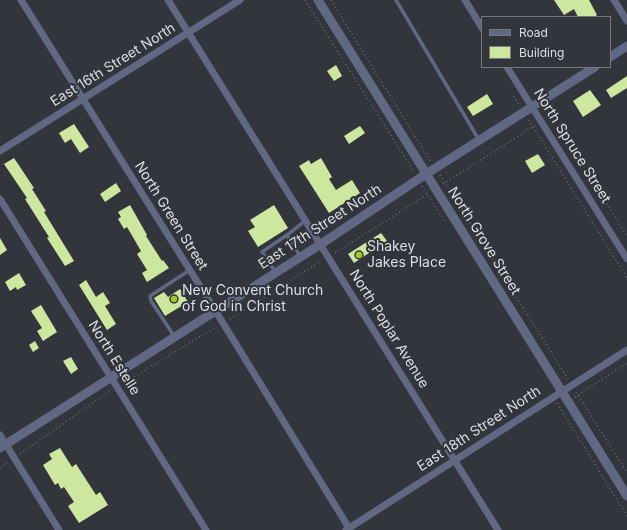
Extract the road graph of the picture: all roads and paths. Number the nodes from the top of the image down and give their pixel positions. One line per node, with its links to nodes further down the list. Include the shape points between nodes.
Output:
1 (21, 0): 18 (street, North Green Street)
2 (168, 0): 12 (street, North Poplar Avenue)
3 (240, 0): 12 (street, East 16th Street North)
4 (305, 0): 26 (path)
5 (318, 0): 26 (street, North Grove Street)
6 (331, 0): 25 (path)
7 (396, 0): 23 (lane)
8 (465, 0): 11 (street)
9 (614, 0): 10 (street)
10 (627, 21)
11 (481, 26)
12 (189, 33): 18 (street, East 16th Street North); 30 (street, North Poplar Avenue)
13 (627, 46): 14 (street)
14 (611, 56)
15 (508, 68): 19 (street, North Spruce Street)
16 (593, 68): 19 (street, East 17th Street North)
17 (514, 96): 20 (path)
18 (83, 99): 24 (street, East 16th Street North); 38 (street, North Green Street)
19 (532, 107): 20 (street, East 17th Street North); 21 (street, North Spruce Street)
20 (524, 113): 22 (path); 23 (street, East 17th Street North)
21 (539, 123): 22 (path); 22 (path); 33 (path, via 551,115); 37 (street, North Spruce Street)
22 (533, 127): 27 (path); 40 (path)
23 (480, 140): 25 (street, East 17th Street North)
24 (0, 151)
25 (435, 168): 26 (street, East 17th Street North); 27 (path)
26 (422, 177): 28 (street, North Grove Street); 28 (path); 34 (street, East 17th Street North)
27 (445, 183): 28 (path); 47 (path)
28 (432, 192): 31 (path); 35 (path); 49 (street, North Grove Street)
29 (0, 199): 46 (street, North Estelle)
30 (306, 220): 32 (lane); 34 (street, North Poplar Avenue)
31 (447, 225)
32 (287, 235): 36 (lane); 39 (lane, via 262,252)
33 (627, 236)
34 (321, 244): 35 (street, North Poplar Avenue); 36 (street, East 17th Street North)
35 (329, 256): 42 (path); 57 (street, North Poplar Avenue)
36 (301, 257): 39 (street, East 17th Street North)
37 (627, 259)
38 (190, 270): 41 (street, North Green Street); 43 (lane, via 150,296)
39 (276, 273): 41 (street, East 17th Street North)
40 (627, 278)
41 (216, 311): 42 (street, North Green Street); 43 (street, East 17th Street North)
42 (223, 323): 48 (path); 62 (street, North Green Street)
43 (175, 337): 46 (street, East 17th Street North)
44 (627, 350): 47 (street, East 18th Street North)
45 (627, 363): 50 (path)
46 (111, 378): 48 (street, North Estelle); 55 (street, East 17th Street North)
47 (572, 385): 49 (street, East 18th Street North); 50 (path)
48 (117, 388): 56 (path); 64 (street, North Estelle)
49 (562, 392): 51 (street, East 18th Street North); 52 (street, North Grove Street)
50 (578, 395): 52 (path); 59 (path)
51 (554, 397): 53 (path); 57 (street, East 18th Street North)
52 (568, 402): 53 (path); 60 (street, North Grove Street)
53 (560, 407): 61 (path)
54 (0, 435): 55 (street)
55 (3, 446): 56 (street)
56 (14, 458): 58 (path); 63 (street)
57 (454, 460): 62 (street, East 18th Street North); 65 (street, North Poplar Avenue)
58 (0, 468)
59 (627, 473)
60 (627, 496)
61 (627, 516)
62 (350, 528)
63 (59, 530)
64 (206, 530)
65 (498, 530)

